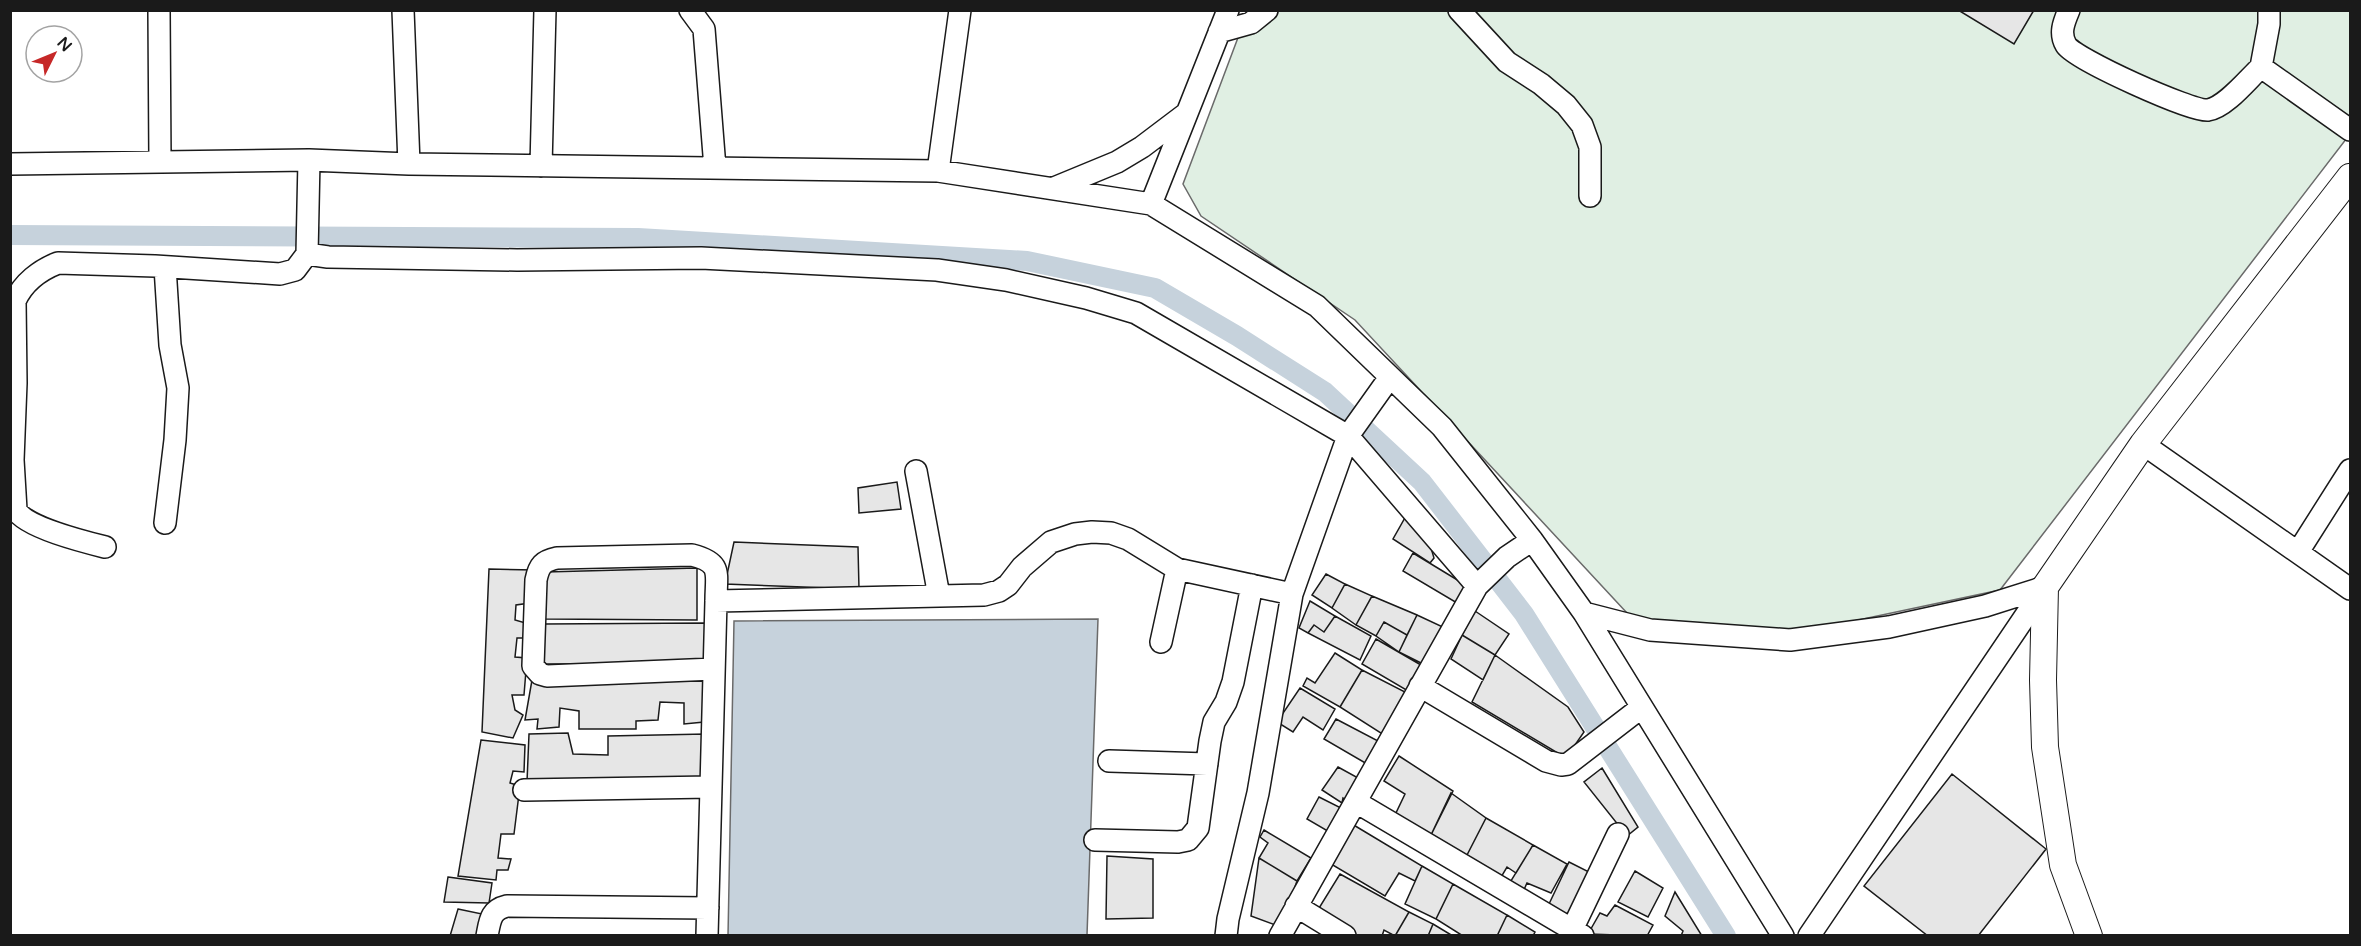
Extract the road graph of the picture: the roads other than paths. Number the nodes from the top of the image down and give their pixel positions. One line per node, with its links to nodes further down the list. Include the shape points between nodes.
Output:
1 (159, 10): 16 (street)
2 (403, 10): 18 (street)
3 (545, 10): 19 (street)
4 (690, 10): 20 (street, via 704,29)
5 (960, 10): 21 (street)
6 (1228, 10): 11 (street)
7 (1266, 10): 11 (street, via 1251,23)
8 (1459, 10): 24 (street, via 1507,62 1566,105 1582,125 1590,147)
9 (2069, 10): 12 (street, via 2061,29 2066,45 2075,54 2189,106 2207,110 2224,103)
10 (2269, 10): 12 (street)
11 (1219, 32): 13 (street)
12 (2261, 67): 14 (street)
13 (1187, 113): 23 (street, via 1117,162); 25 (street)
14 (2350, 130)
15 (309, 160): 16 (street); 18 (street); 26 (street)
16 (160, 162): 17 (street)
17 (10, 164)
18 (409, 164): 19 (street)
19 (541, 166): 20 (street)
20 (715, 168): 21 (street)
21 (938, 171): 23 (street)
22 (2350, 177): 30 (main road)
23 (1051, 189): 25 (street)
24 (1590, 196)
25 (1151, 204): 28 (street, via 1317,306)
26 (307, 247): 27 (street, via 296,270 280,274); 29 (street, via 328,257 517,261 701,258 937,270 1006,280 1136,313)
27 (165, 267): 33 (street, via 170,345 178,388); 35 (street, via 58,263 46,267 19,292 15,301 15,510 26,520)
28 (1390, 377): 29 (street); 34 (street, via 1443,427)
29 (1351, 431): 38 (street); 42 (street)
30 (2143, 444): 36 (street); 40 (main road)
31 (2350, 470): 36 (street)
32 (916, 471): 43 (street)
33 (165, 523)
34 (1532, 540): 38 (street); 45 (street)
35 (105, 547)
36 (2298, 552): 41 (street)
37 (1177, 569): 39 (street); 43 (street, via 1111,533 1075,534 1051,542 999,591); 46 (street)
38 (1480, 582): 48 (street)
39 (1252, 585): 42 (street); 51 (street, via 1233,682 1214,722)
40 (2045, 587): 45 (street, via 1985,606 1889,627 1790,640 1650,630); 66 (street); 67 (main road, via 2045,747 2063,865)
41 (2350, 588)
42 (1292, 594): 62 (street, via 1258,793)
43 (939, 596): 44 (street)
44 (716, 601): 47 (street); 47 (street, via 714,564 692,555 557,558 542,562 536,580 533,666 540,674)
45 (1584, 613): 49 (street)
46 (1161, 642)
47 (714, 669): 52 (street)
48 (1420, 686): 49 (street, via 1546,761 1561,765 1598,743); 54 (street)
49 (1642, 707): 65 (street)
50 (1109, 761): 51 (street)
51 (1207, 764): 56 (street, via 1198,828 1188,840)
52 (711, 787): 53 (street); 58 (street)
53 (524, 790)
54 (1356, 802): 57 (street); 59 (street)
55 (1618, 834): 59 (street)
56 (1095, 840)
57 (1296, 906): 63 (street); 64 (street)
58 (708, 908): 60 (street, via 507,906 491,916); 61 (street)
59 (1574, 933)
60 (487, 936)
61 (707, 936)
62 (1227, 936)
63 (1280, 936)
64 (1345, 936)
65 (1783, 936)
66 (1809, 936)
67 (2089, 936)

